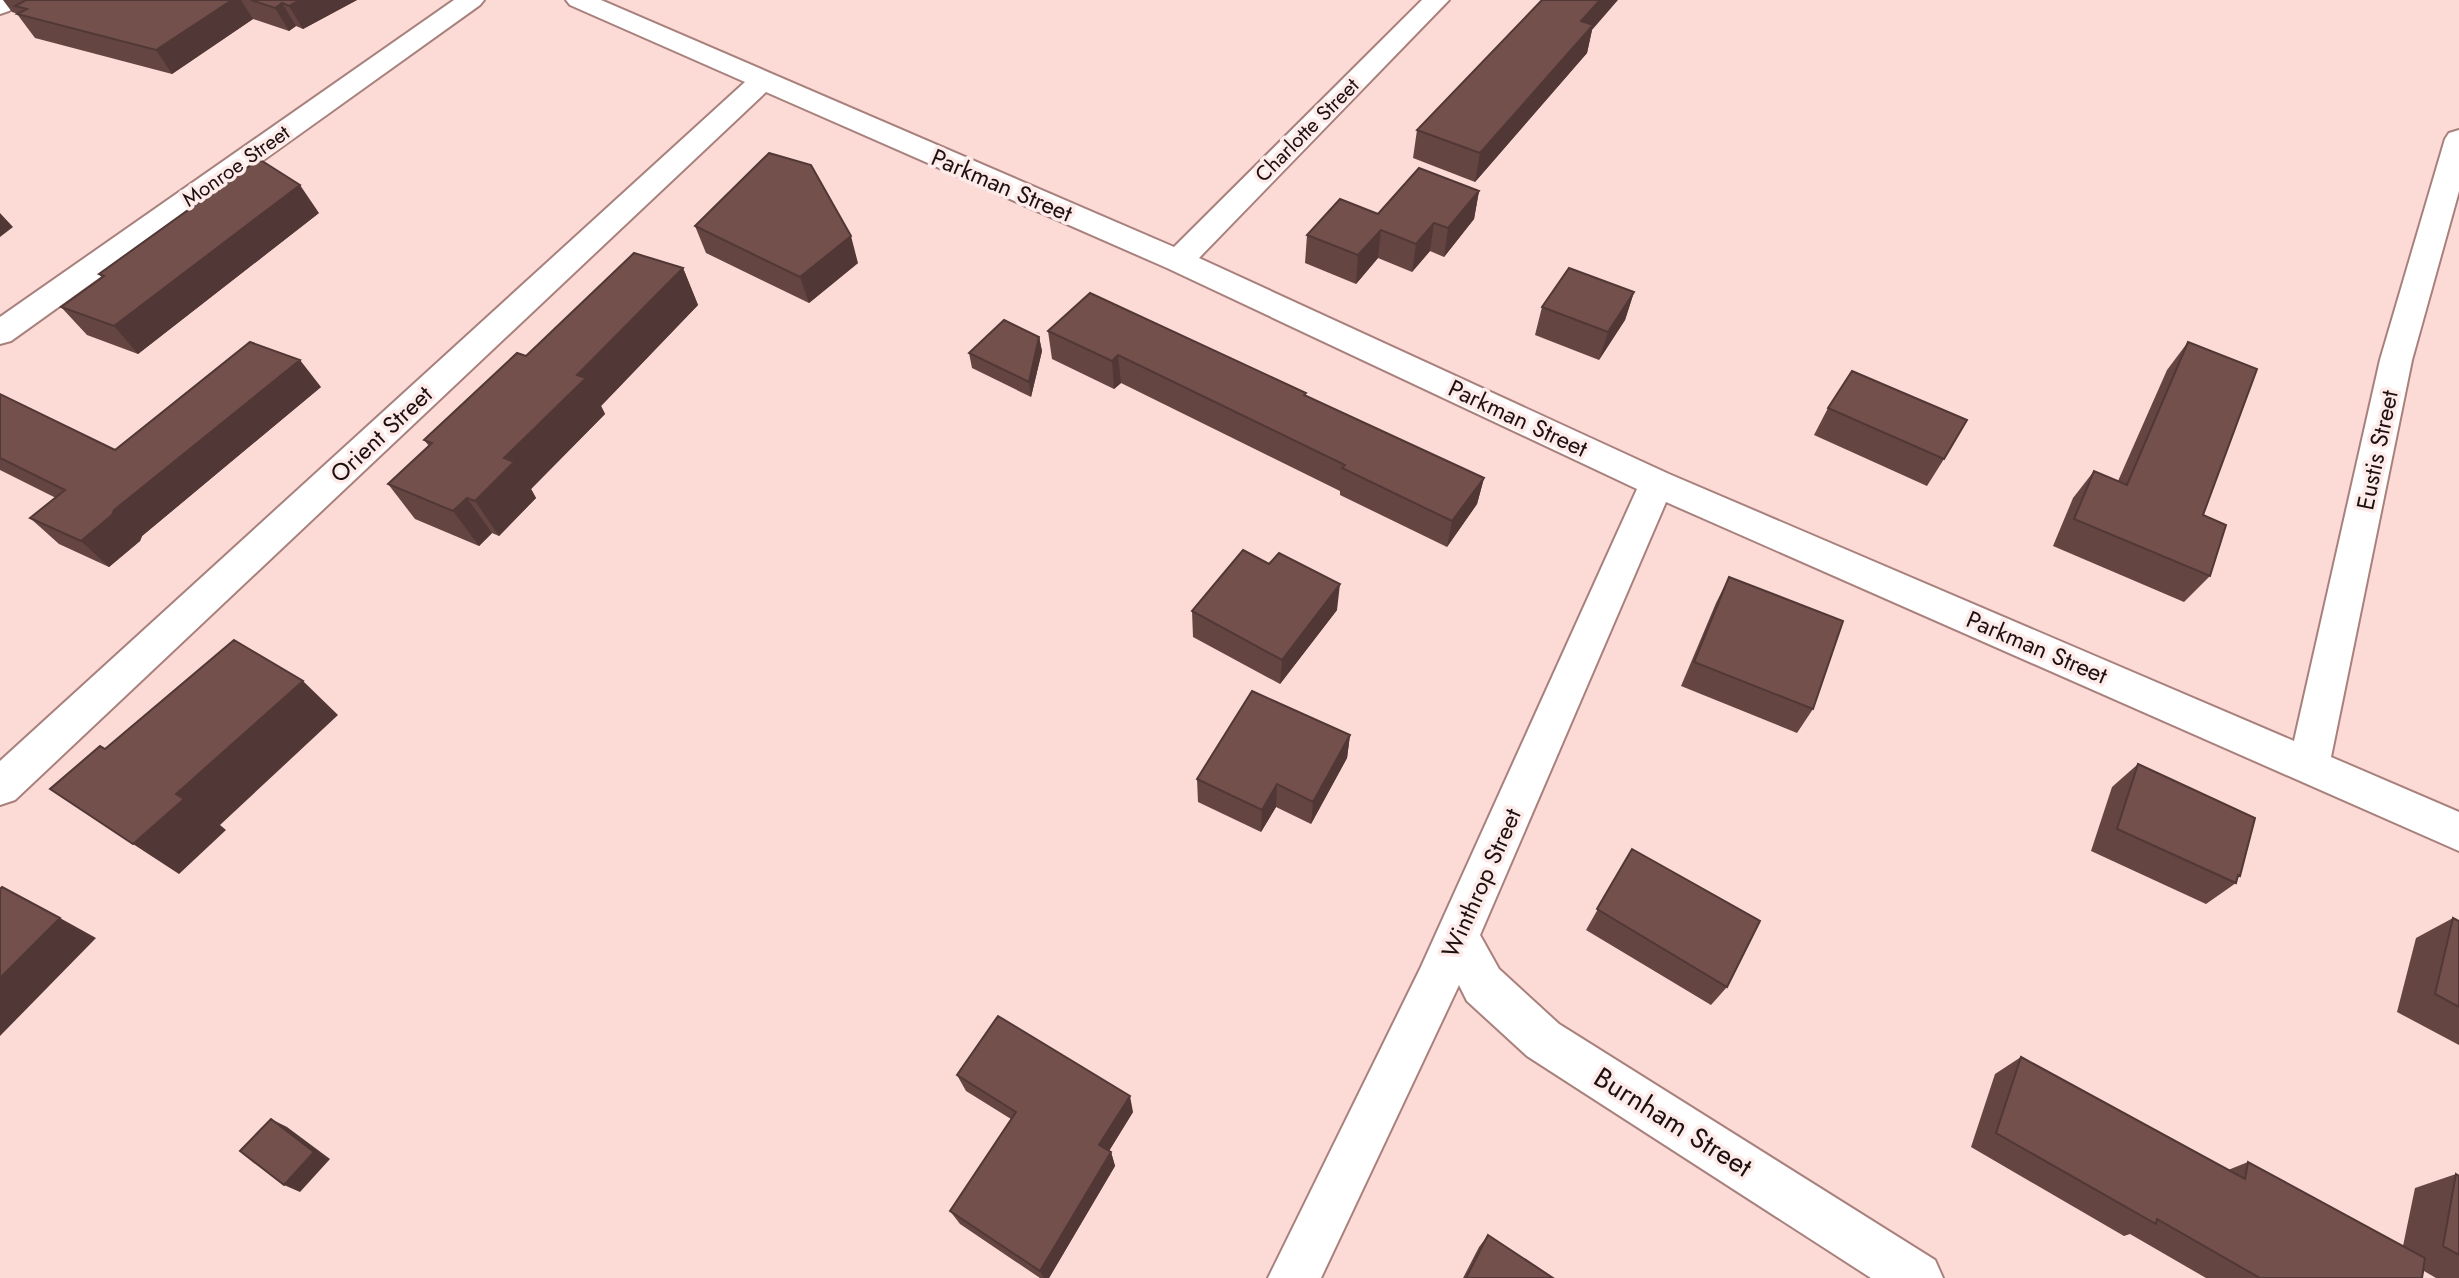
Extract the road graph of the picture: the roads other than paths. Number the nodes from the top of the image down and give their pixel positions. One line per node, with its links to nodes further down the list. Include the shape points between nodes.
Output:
1 (10, 0): 5 (street)
2 (471, 0): 9 (street, Monroe Street)
3 (579, 0): 6 (street, Parkman Street)
4 (1436, 0): 8 (street, Charlotte Street)
5 (0, 6)
6 (762, 81): 8 (street, Parkman Street); 12 (street, Orient Street)
7 (2459, 139): 11 (street, Eustis Street, via 2396,360)
8 (1178, 261): 10 (street, Parkman Street)
9 (0, 332)
10 (1657, 483): 11 (street, Parkman Street); 14 (street, Winthrop Street)
11 (2309, 765): 13 (street, Parkman Street)
12 (0, 787)
13 (2459, 832)
14 (1457, 937): 15 (street, Winthrop Street); 16 (street, Burnham Street, via 1483,985 1543,1040)
15 (1294, 1278)
16 (1917, 1278)

